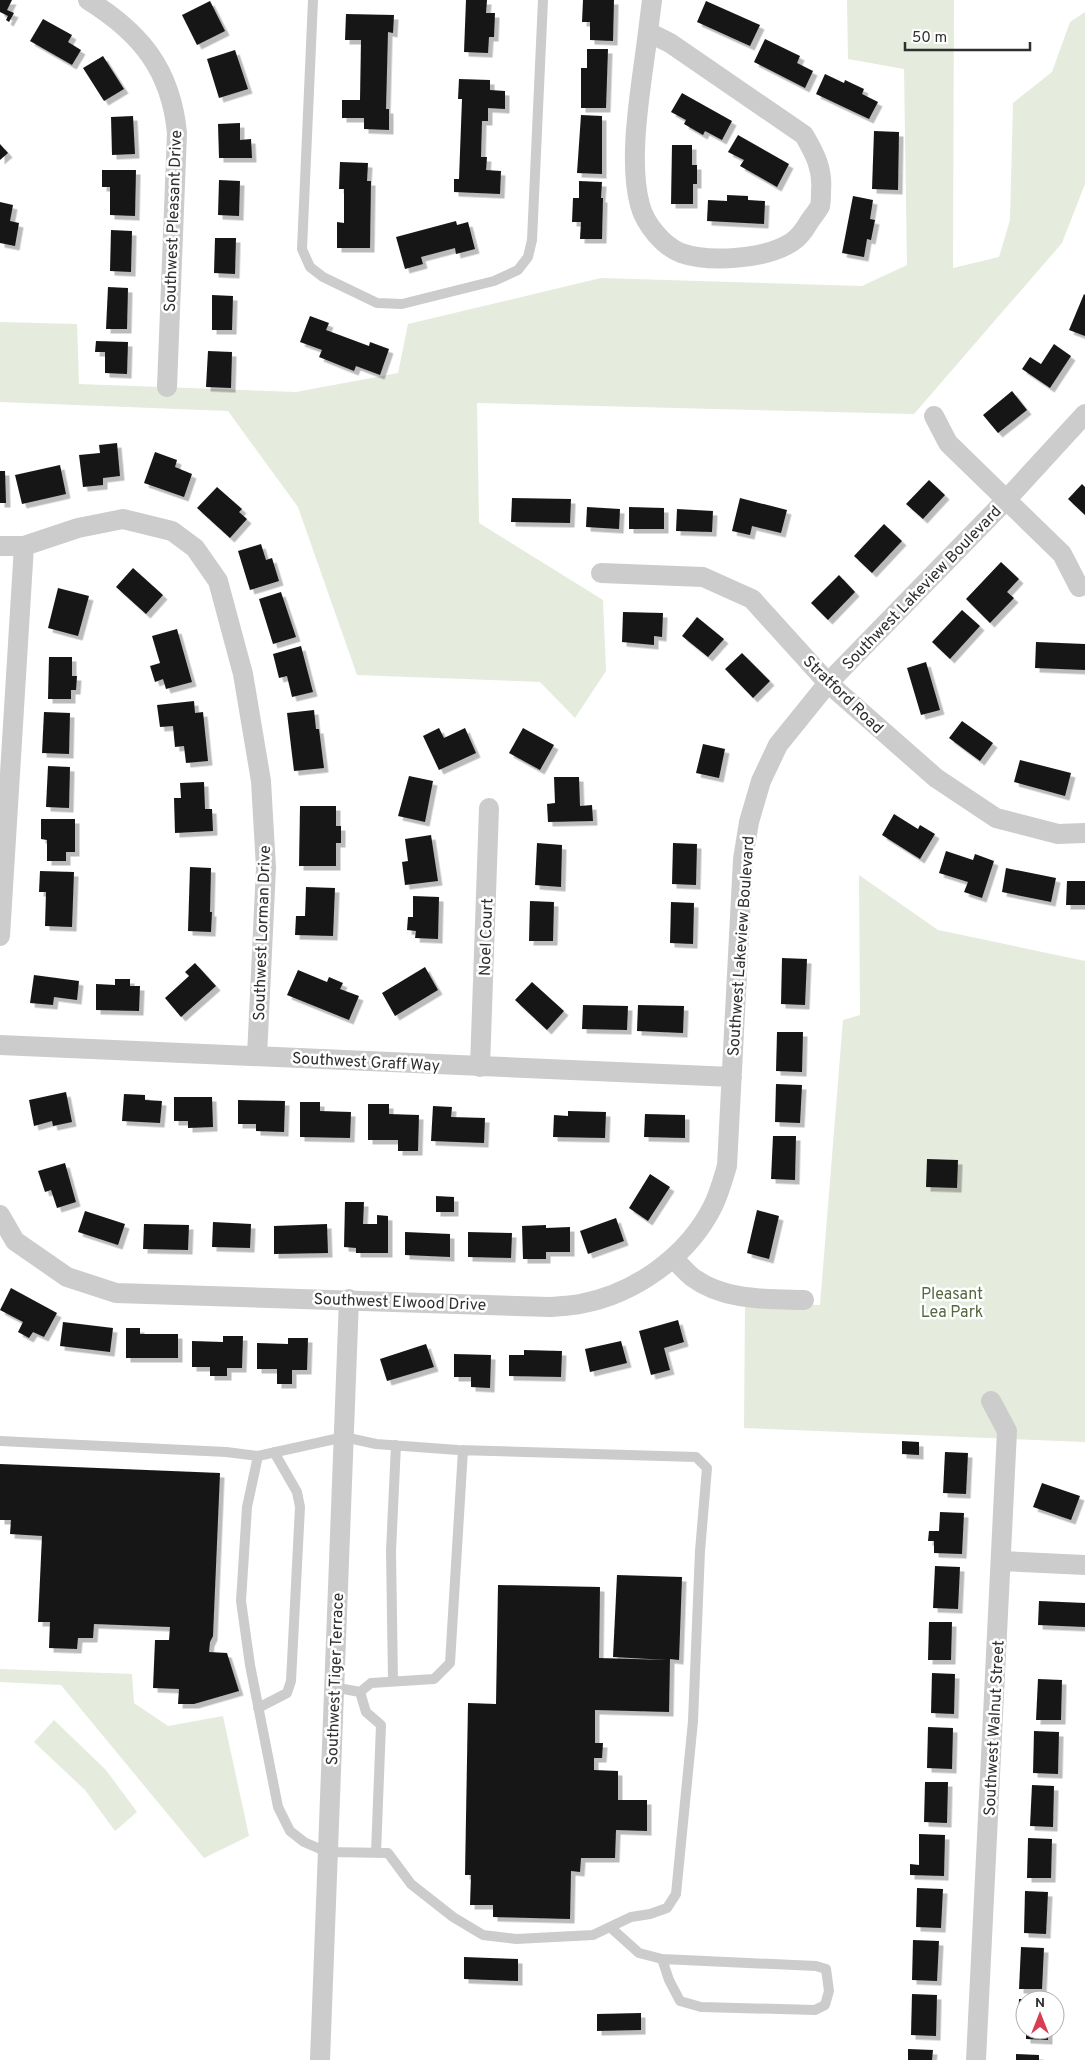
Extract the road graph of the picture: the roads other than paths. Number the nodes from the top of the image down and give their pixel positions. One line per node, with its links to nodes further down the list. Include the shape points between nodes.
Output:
1 (88, 0): 6 (street, Southwest Pleasant Drive, via 129,30 149,51 161,71 175,112)
2 (313, 0): 3 (lane, via 302,249 310,267 323,277 377,303 402,304 494,281 518,270 528,257 532,240)
3 (543, 0)
4 (652, 0): 5 (street)
5 (648, 32): 5 (street, via 635,176 640,207 651,226 664,242 681,252 713,258 747,258 793,242 820,206 822,180 817,156 804,135 670,43)
6 (166, 387)
7 (1085, 414): 9 (street, Southwest Lakeview Boulevard)
8 (934, 416): 9 (street, via 948,443)
9 (1006, 500): 13 (street, via 1062,554); 14 (street, Southwest Lakeview Boulevard)
10 (0, 546): 11 (street, Southwest Lorman Drive)
11 (24, 546): 17 (street); 19 (street, Southwest Lorman Drive, via 78,528 123,520 172,531 195,548 218,581 243,674 261,781 266,868)
12 (601, 573): 14 (street, Stratford Road, via 703,577 752,599)
13 (1079, 587)
14 (828, 683): 16 (street, Stratford Road, via 936,778 996,818 1058,834); 21 (street, Southwest Lakeview Boulevard, via 778,745 761,781 749,822 743,859)
15 (489, 808): 20 (street, Noel Court)
16 (1085, 833)
17 (0, 936)
18 (0, 1045): 19 (street, Southwest Graff Way)
19 (257, 1056): 20 (street, Southwest Graff Way)
20 (480, 1067): 21 (street, Southwest Graff Way)
21 (732, 1077): 23 (street, Southwest Lakeview Boulevard, via 727,1166 713,1206 694,1236)
22 (0, 1215): 24 (street, Southwest Elwood Drive, via 15,1241 67,1277 116,1293)
23 (673, 1258): 24 (street, Southwest Elwood Drive, via 640,1282 581,1304 550,1307); 25 (street, via 693,1277 738,1297)
24 (349, 1299): 27 (street, Southwest Tiger Terrace)
25 (804, 1300)
26 (991, 1401): 33 (street, Southwest Walnut Street, via 1007,1431)
27 (344, 1437): 29 (lane); 31 (lane); 36 (street, Southwest Tiger Terrace)
28 (0, 1441): 32 (lane)
29 (396, 1445): 30 (lane); 35 (lane, via 391,1551)
30 (463, 1450): 35 (lane, via 450,1663 434,1679); 41 (lane, via 696,1457 707,1468 693,1722 676,1894 667,1908 631,1917)
31 (274, 1452): 32 (lane); 38 (lane, via 297,1492 300,1507 291,1681 287,1693)
32 (258, 1456): 38 (lane, via 247,1507 241,1601)
33 (1002, 1561): 34 (street); 44 (street, Southwest Walnut Street)
34 (1085, 1565)
35 (393, 1681): 37 (lane, via 371,1683)
36 (333, 1687): 37 (lane); 39 (street, Southwest Tiger Terrace)
37 (360, 1692): 40 (lane, via 366,1712 381,1724)
38 (258, 1708): 39 (lane, via 278,1807 290,1831 304,1842)
39 (327, 1852): 40 (lane); 43 (street, Southwest Tiger Terrace)
40 (376, 1853): 41 (lane, via 388,1853 411,1884 483,1936 593,1936)
41 (610, 1927): 42 (lane, via 639,1953)
42 (662, 1959): 42 (lane, via 816,1966 826,1970 829,1991 825,2004 815,2010 701,2007 680,2001)
43 (320, 2060)
44 (976, 2060)

